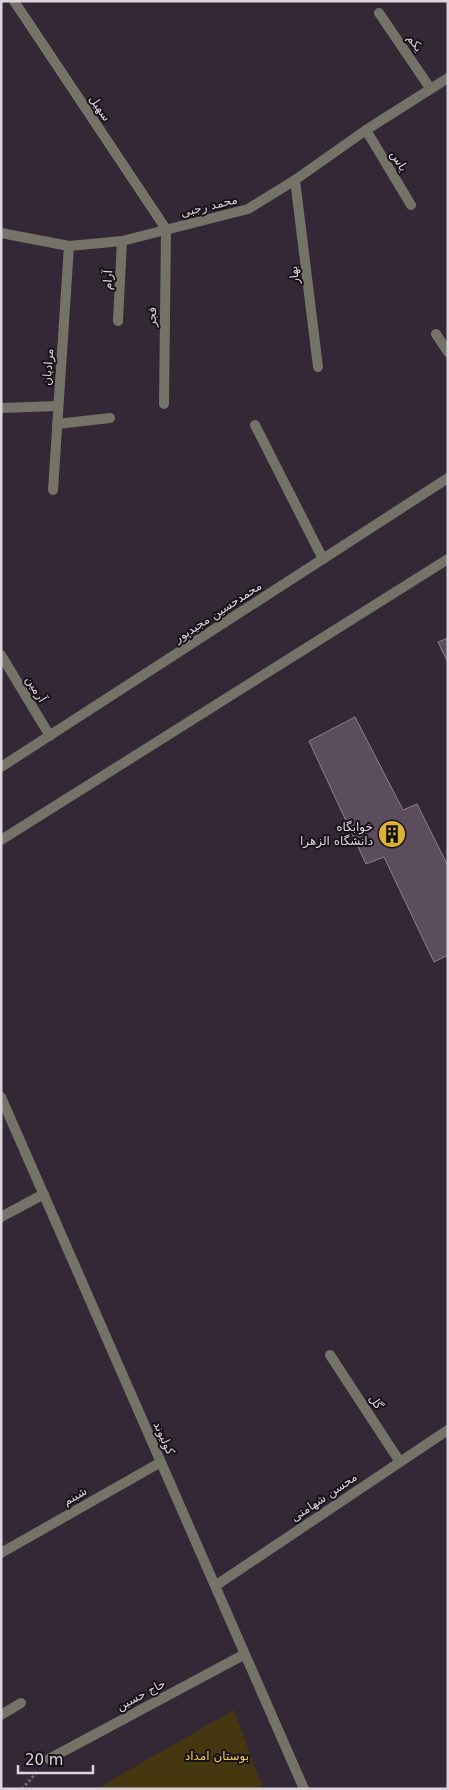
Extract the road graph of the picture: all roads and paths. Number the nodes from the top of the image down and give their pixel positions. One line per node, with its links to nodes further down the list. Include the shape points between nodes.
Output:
1 (14, 1): 8 (street, سهیل)
2 (379, 13): 4 (street, یکم)
3 (448, 78): 4 (street, محمد رجبی)
4 (430, 88): 5 (street, محمد رجبی)
5 (366, 130): 6 (street, محمد رجبی); 7 (street, یاس)
6 (296, 180): 8 (street, محمد رجبی, via 248,209); 15 (street, بهار)
7 (410, 205)
8 (166, 230): 10 (street, محمد رجبی); 16 (street, فجر)
9 (1, 233): 11 (street, محمد رجبی)
10 (122, 241): 11 (street, محمد رجبی); 12 (street, آرام)
11 (69, 246): 17 (street, مرادیان)
12 (118, 322)
13 (436, 334): 14 (street)
14 (448, 352)
15 (318, 368)
16 (164, 404)
17 (58, 406): 18 (street); 20 (street, مرادیان)
18 (1, 408)
19 (110, 418): 20 (street)
20 (57, 424): 23 (street, مرادیان)
21 (255, 425): 24 (street)
22 (448, 478): 24 (street, محمدحسین مجیدپور)
23 (53, 490)
24 (323, 559): 27 (street, محمدحسین مجیدپور)
25 (448, 559): 29 (street)
26 (1, 655): 27 (street, آرمین)
27 (50, 736): 28 (street, محمدحسین مجیدپور)
28 (1, 767)
29 (1, 840)
30 (1, 1097): 31 (street, کولیوند)
31 (44, 1194): 32 (street); 35 (street, کولیوند)
32 (1, 1217)
33 (330, 1355): 36 (street, گل)
34 (448, 1430): 36 (street, محسن شهامتی)
35 (161, 1462): 37 (street, شبنم); 38 (street, کولیوند)
36 (400, 1462): 38 (street, محسن شهامتی)
37 (1, 1552)
38 (215, 1586): 39 (street, کولیوند)
39 (245, 1654): 42 (street, حاج حسین); 43 (street, کولیوند)
40 (21, 1703): 41 (street)
41 (1, 1715)
42 (49, 1759)
43 (304, 1789)

